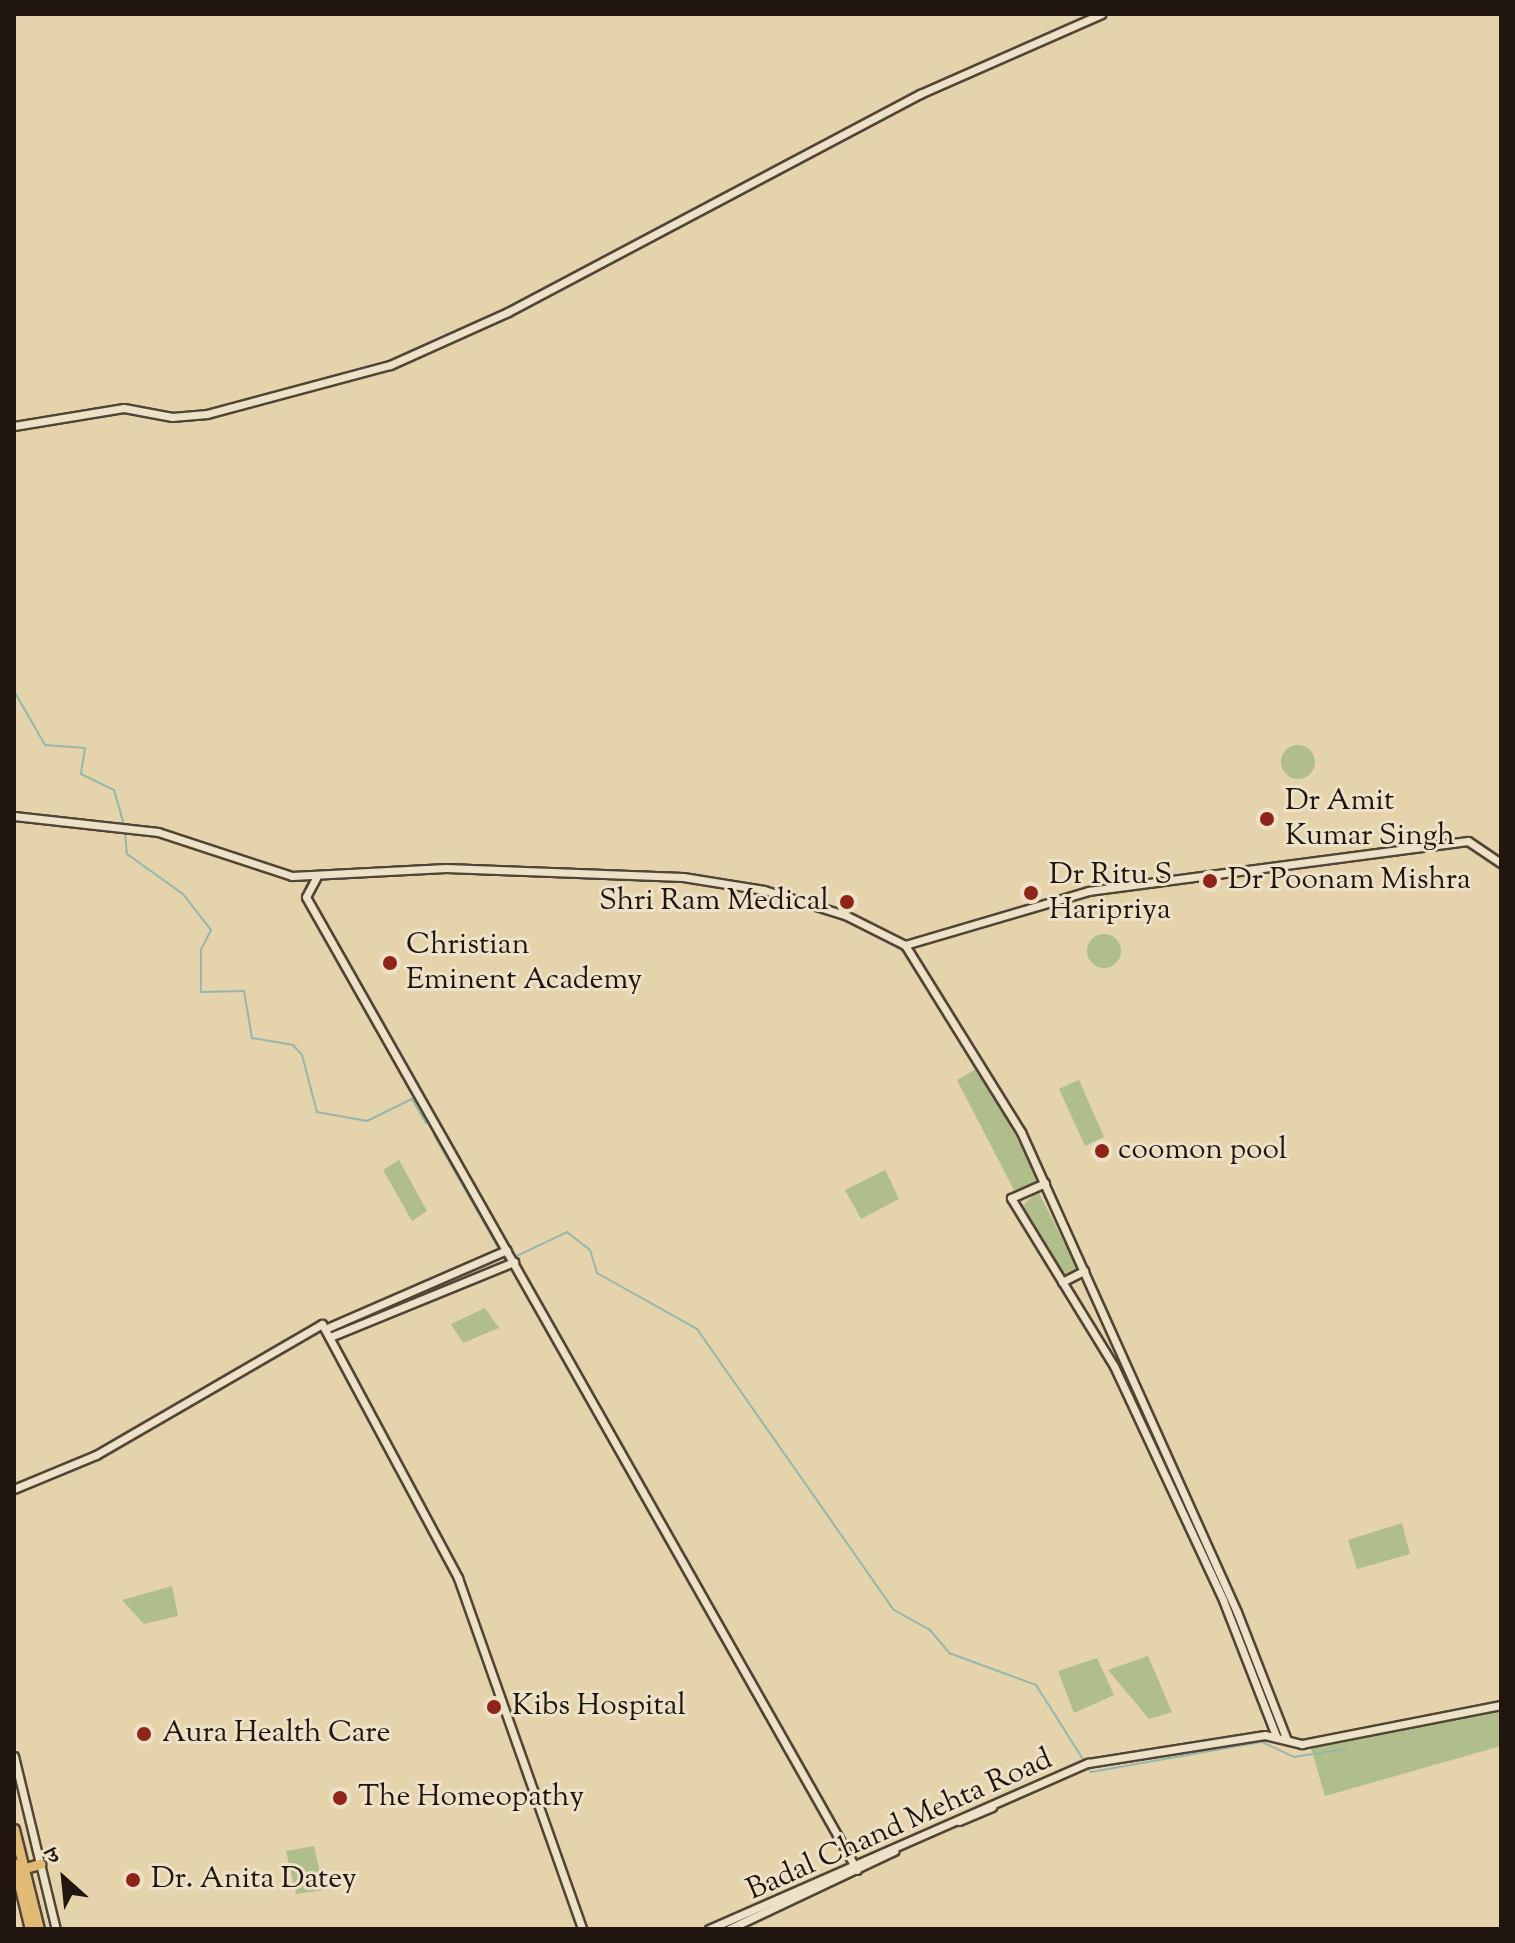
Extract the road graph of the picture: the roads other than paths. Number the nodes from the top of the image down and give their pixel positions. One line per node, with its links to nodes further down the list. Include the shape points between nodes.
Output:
1 (1101, 14): 2 (street, via 920,94 508,312 390,365 207,414 172,417 124,408)
2 (14, 426)
3 (14, 816): 5 (street, via 137,831)
4 (1501, 863): 6 (street, via 1468,841 1088,891)
5 (316, 878): 6 (street, via 446,868 683,877 764,890 845,915); 8 (street, via 306,897)
6 (905, 945): 7 (street)
7 (1045, 1183): 9 (street); 10 (street, via 1011,1198)
8 (507, 1256): 11 (street); 12 (street); 23 (street)
9 (1084, 1271): 10 (street); 14 (street)
10 (1062, 1282): 15 (street, via 1114,1366)
11 (324, 1326): 12 (street); 13 (street, via 96,1455)
12 (330, 1337): 28 (street, via 458,1578)
13 (14, 1489)
14 (1187, 1500): 15 (street); 18 (street)
15 (1178, 1504): 17 (street)
16 (1501, 1705): 18 (street, Badal Chand Mehta Road, via 1302,1744)
17 (1276, 1736): 18 (street, Badal Chand Mehta Road); 23 (street, Badal Chand Mehta Road, via 1088,1766)
18 (1286, 1738)
19 (14, 1756): 22 (street)
20 (14, 1829): 24 (main road)
21 (14, 1863): 25 (main road)
22 (40, 1864): 24 (main road); 27 (street)
23 (855, 1867): 29 (street); 30 (street, Badal Chand Mehta Road)
24 (25, 1868): 26 (main road)
25 (30, 1929)
26 (39, 1929)
27 (56, 1929)
28 (582, 1929)
29 (709, 1929)
30 (729, 1929)

